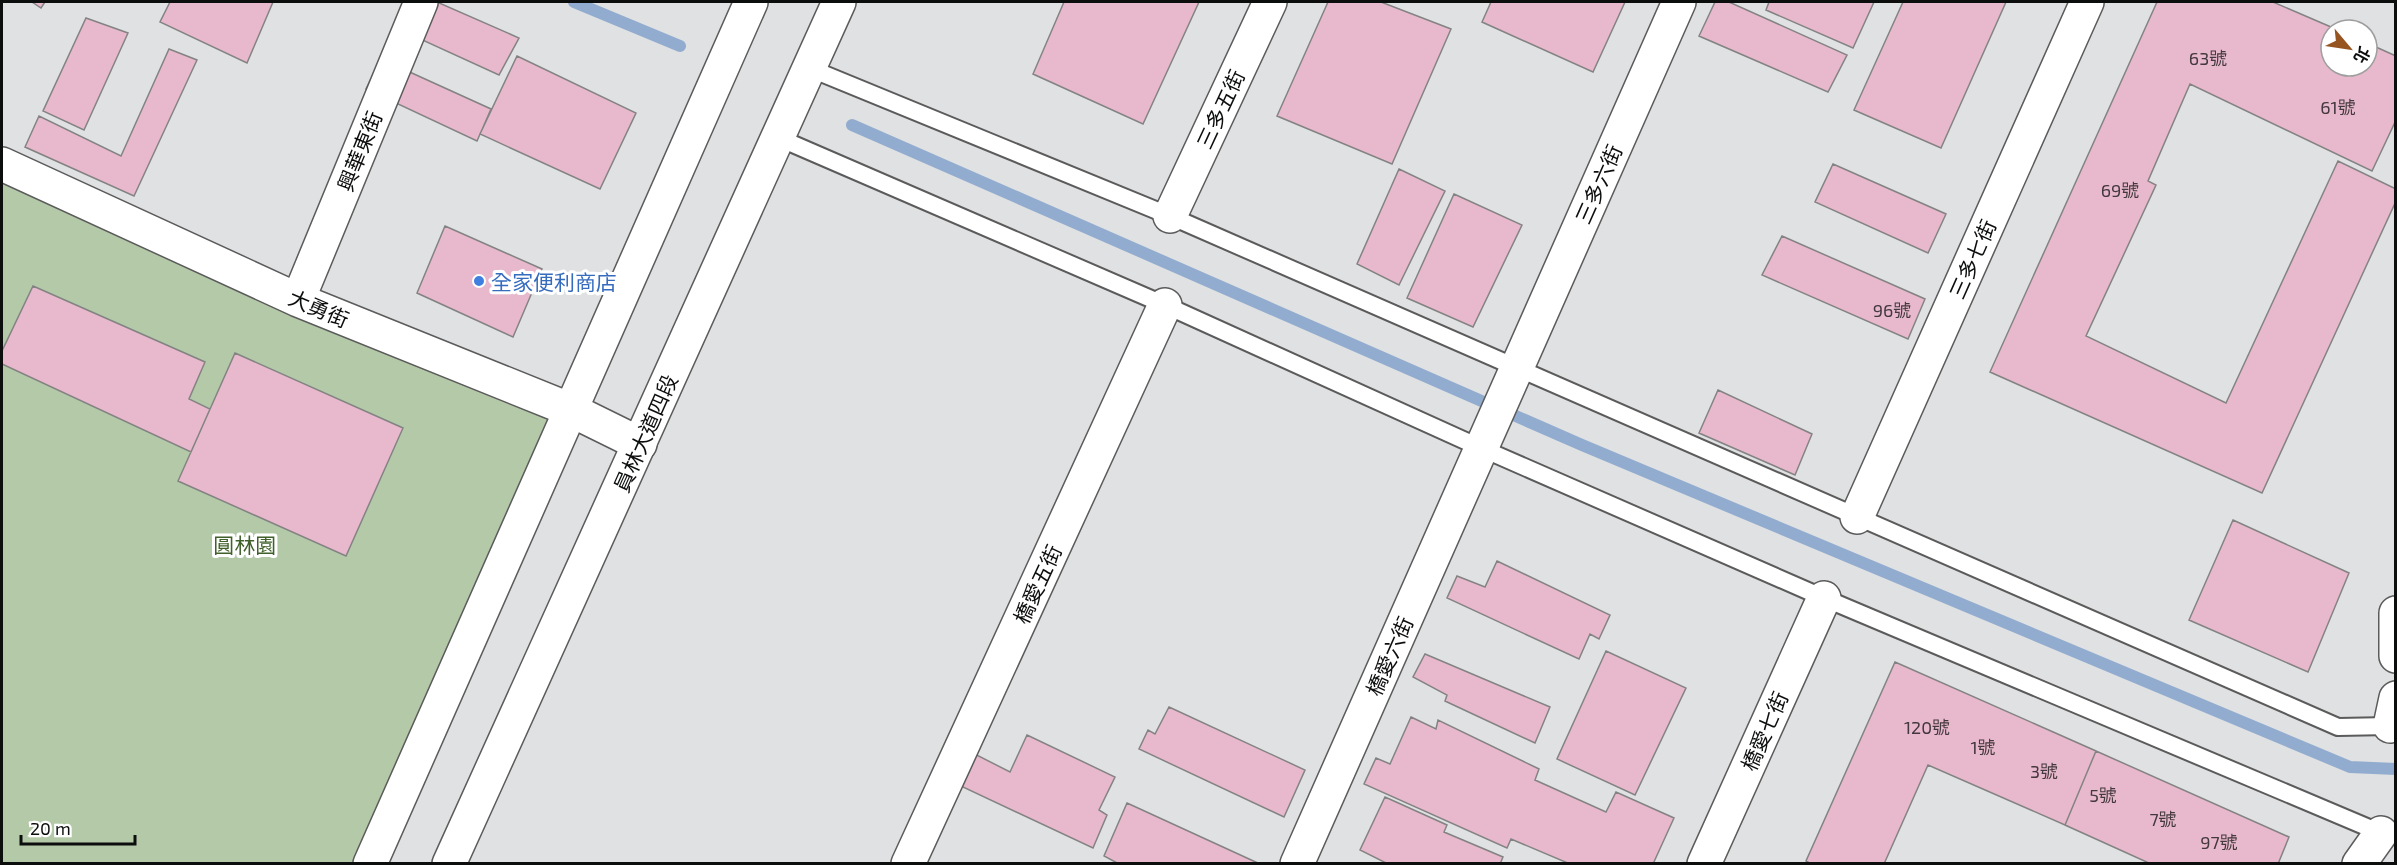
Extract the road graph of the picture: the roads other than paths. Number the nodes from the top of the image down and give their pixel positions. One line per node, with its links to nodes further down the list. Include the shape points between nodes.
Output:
1 (421, 2): 11 (street, 興華東街)
2 (751, 2): 14 (street)
3 (839, 2): 7 (street, 員林大道四段)
4 (1270, 2): 10 (street, 三多五街)
5 (1679, 2): 13 (street, 三多六街)
6 (2087, 2): 17 (street, 三多七街)
7 (809, 68): 8 (street, 員林大道四段); 10 (lane)
8 (779, 138): 12 (lane); 15 (street, 員林大道四段)
9 (2, 164): 11 (street, 大勇街)
10 (1170, 216): 13 (lane)
11 (298, 300): 14 (street, 大勇街)
12 (1165, 305): 16 (lane); 25 (street, 橋愛五街)
13 (1516, 367): 16 (street, 三多六街); 17 (lane)
14 (571, 410): 15 (street, 大勇街); 23 (street)
15 (640, 444): 24 (street, 員林大道四段)
16 (1481, 448): 18 (lane); 26 (street, 橋愛六街)
17 (1857, 517): 21 (lane, via 2338,727)
18 (1824, 598): 22 (lane); 27 (street, 橋愛七街)
19 (2395, 620): 20 (street)
20 (2396, 656)
21 (2393, 712)
22 (2388, 832): 28 (street)
23 (370, 864)
24 (449, 864)
25 (909, 864)
26 (1297, 864)
27 (1704, 864)
28 (2359, 864)

